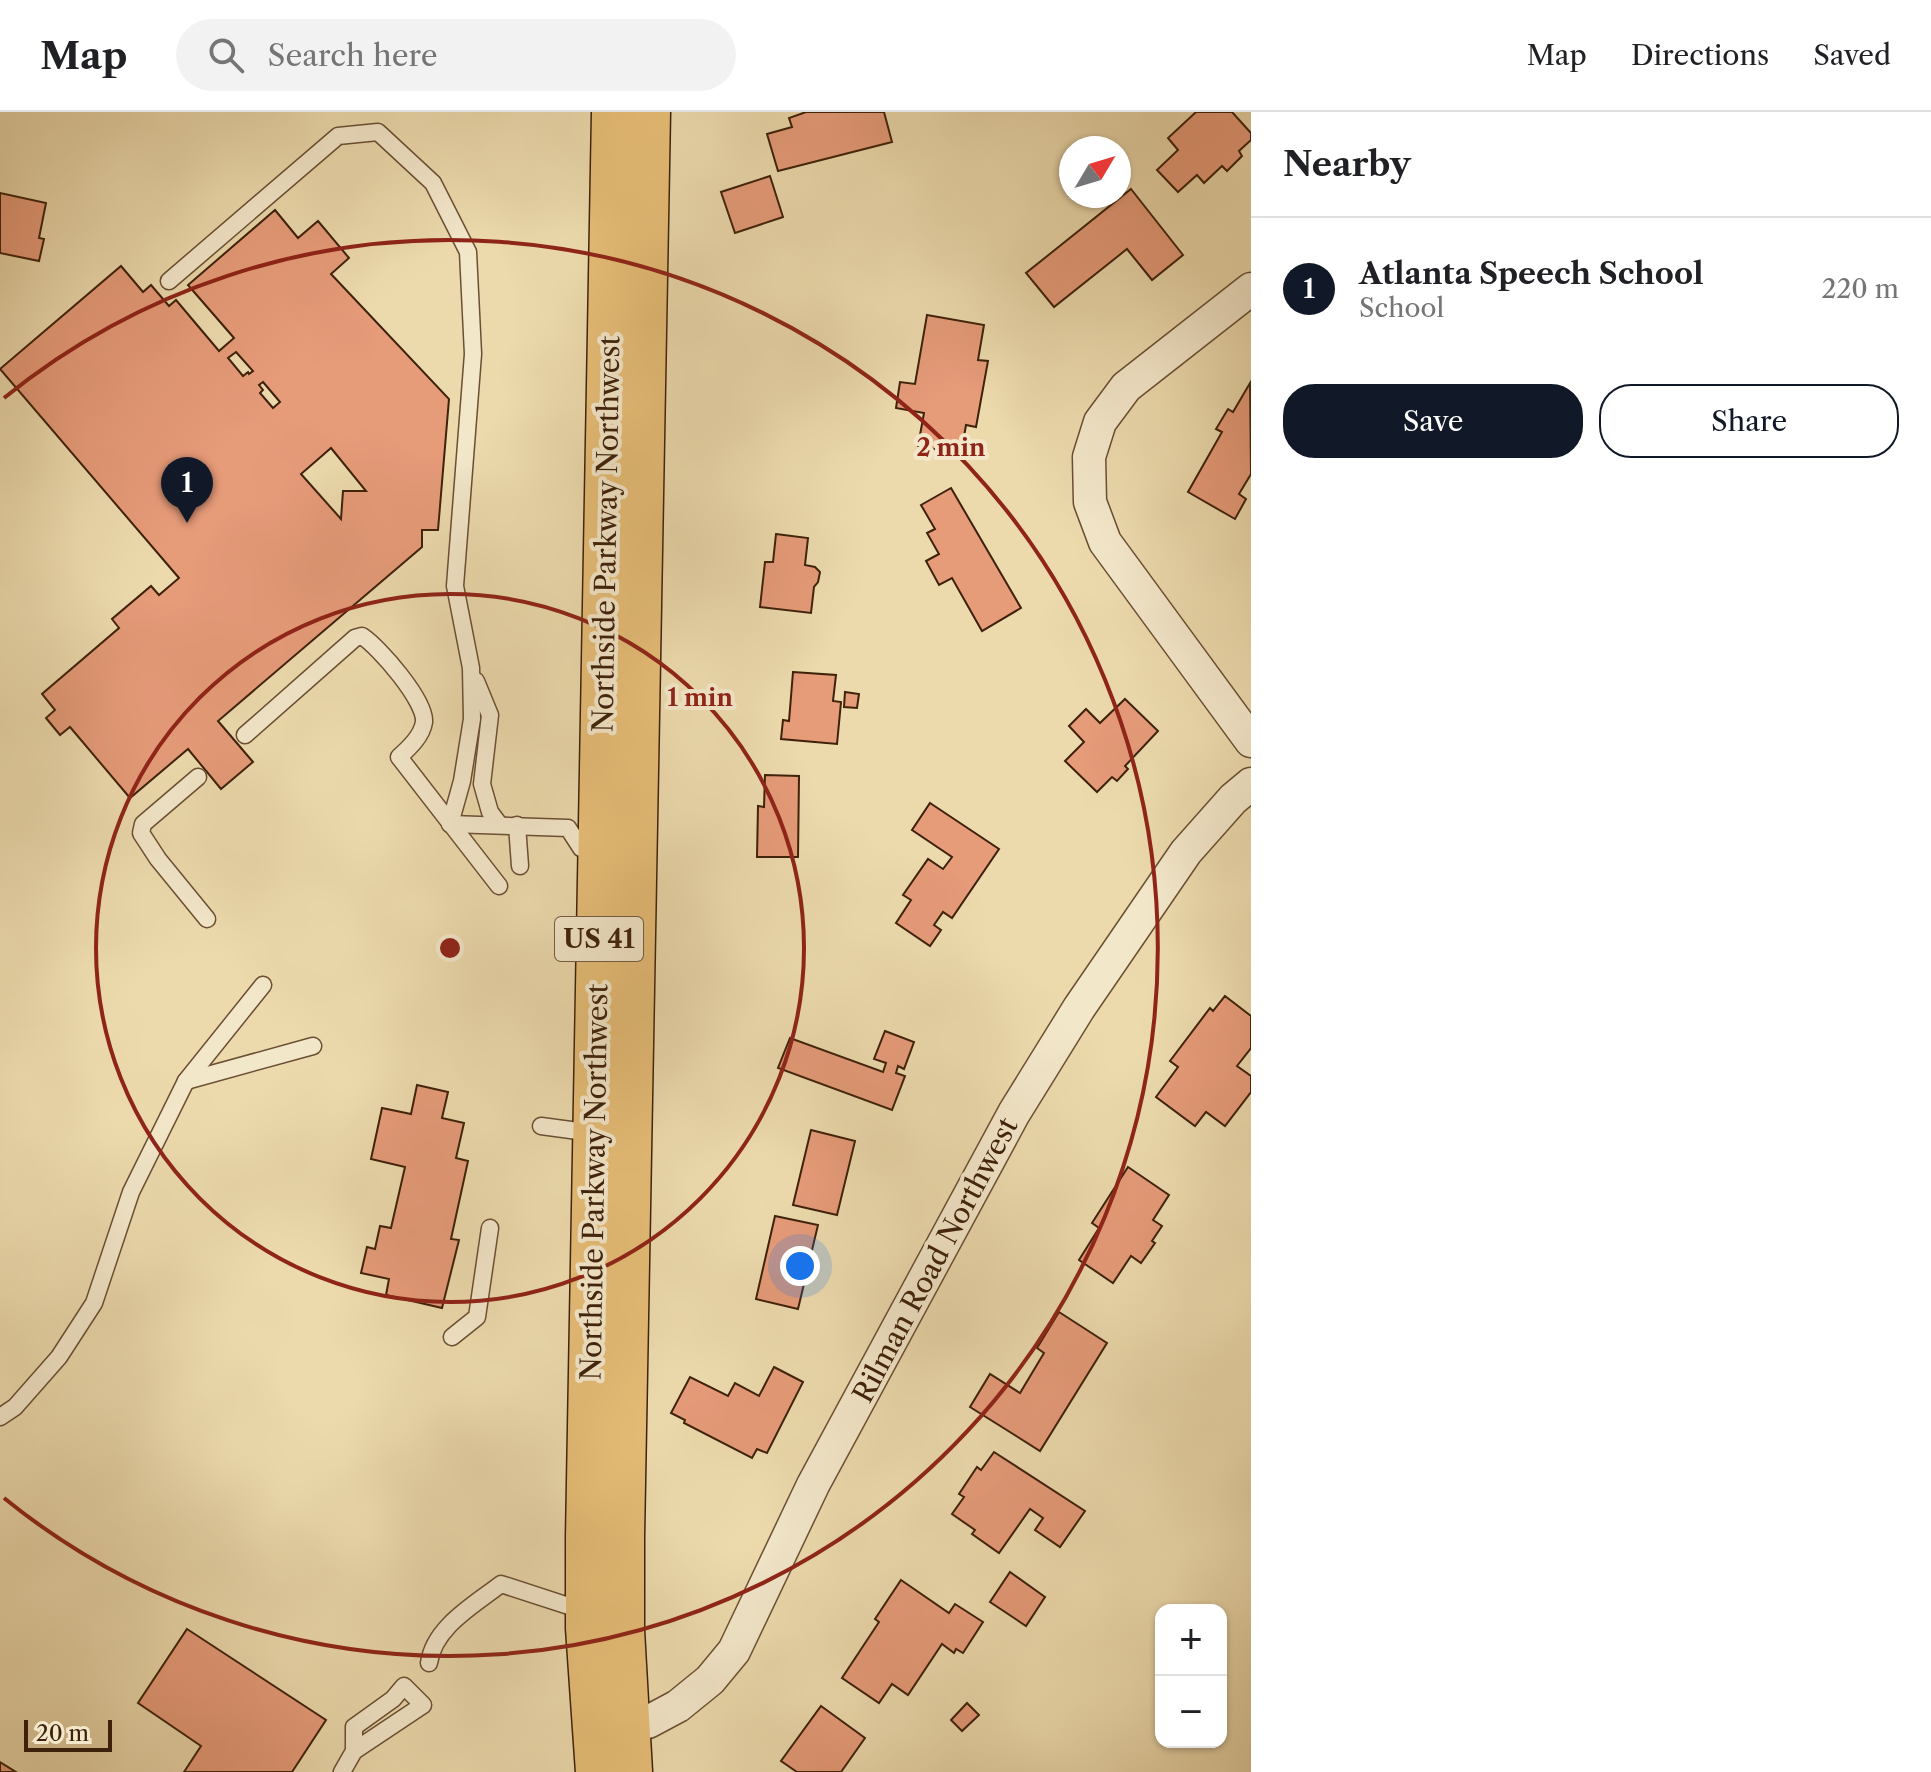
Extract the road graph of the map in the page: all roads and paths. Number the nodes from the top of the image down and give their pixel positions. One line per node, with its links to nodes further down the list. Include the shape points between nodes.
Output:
1 (614, 112): 13 (main road, Northside Parkway Northwest / US 41)
2 (648, 112): 13 (main road, Northside Parkway Northwest / US 41)
3 (169, 281): 5 (lane, via 338,136 378,132 433,183 468,252 473,354 455,586)
4 (1251, 289): 7 (street, via 1126,387 1100,422 1089,457 1090,502 1105,542)
5 (471, 668): 10 (lane, via 472,719); 11 (lane, via 490,715 482,784)
6 (245, 735): 10 (lane, via 362,636 418,702 424,723 399,757)
7 (1251, 741)
8 (198, 777): 16 (lane, via 143,824 141,833)
9 (1251, 784): 27 (street, Rilman Road Northwest, via 1186,852 1014,1113 813,1485 734,1651 678,1706 648,1722)
10 (450, 824): 11 (lane); 15 (lane)
11 (499, 824): 12 (lane)
12 (517, 825): 13 (lane, via 568,828); 14 (lane)
13 (610, 846): 21 (main road, Northside Parkway Northwest / US 41); 27 (main road, Northside Parkway Northwest / US 41)
14 (520, 866)
15 (499, 886)
16 (207, 919)
17 (263, 985): 19 (lane)
18 (313, 1046): 19 (lane)
19 (186, 1081): 24 (lane, via 131,1192 94,1303 59,1357)
20 (541, 1126): 21 (lane)
21 (595, 1133): 25 (main road, Northside Parkway Northwest / US 41)
22 (490, 1228): 23 (lane, via 477,1317)
23 (452, 1337)
24 (0, 1417)
25 (588, 1612): 26 (lane, via 501,1584 431,1646); 29 (main road, Northside Parkway Northwest / US 41)
26 (429, 1663)
27 (626, 1723): 29 (main road, Northside Parkway Northwest / US 41)
28 (354, 1751): 28 (lane, via 423,1705 404,1686 354,1727); 30 (lane)
29 (603, 1770)
30 (342, 1772)

